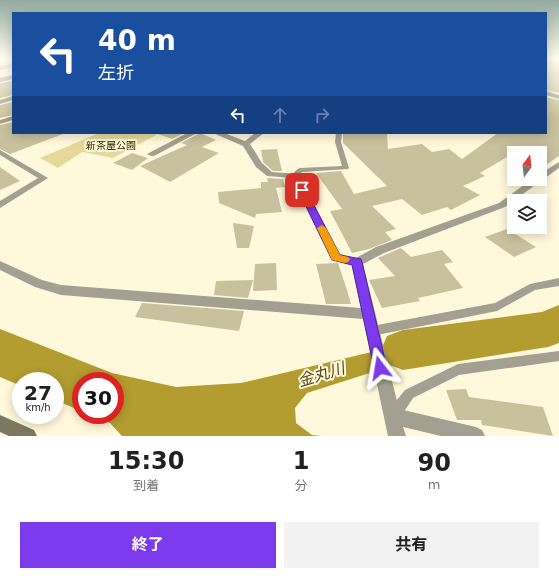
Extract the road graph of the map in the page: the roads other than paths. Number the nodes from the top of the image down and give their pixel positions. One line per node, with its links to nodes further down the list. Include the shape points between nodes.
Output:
1 (547, 93): 2 (street)
2 (559, 97)
3 (12, 98): 4 (street)
4 (0, 102)
5 (12, 118): 6 (street)
6 (0, 122)
7 (191, 134): 13 (street)
8 (220, 134): 11 (street)
9 (259, 134): 11 (street)
10 (339, 134): 16 (lane, via 338,142 346,168 300,170)
11 (246, 144): 16 (street, via 259,165 270,174)
12 (0, 152): 18 (street, via 44,178)
13 (151, 154)
14 (559, 164): 15 (street)
15 (547, 172)
16 (295, 176): 19 (street, via 336,257)
17 (528, 186): 19 (street, via 502,205 380,250)
18 (0, 206)
19 (357, 262): 22 (street)
20 (0, 265): 22 (street, via 39,284 62,290)
21 (559, 282): 23 (lane, via 533,287 497,307)
22 (368, 314): 23 (street)
23 (373, 336): 25 (street)
24 (559, 356): 25 (lane, via 458,370 409,394)
25 (392, 416): 28 (street); 29 (street)
26 (0, 424): 27 (street)
27 (28, 436)
28 (397, 436)
29 (476, 436)

